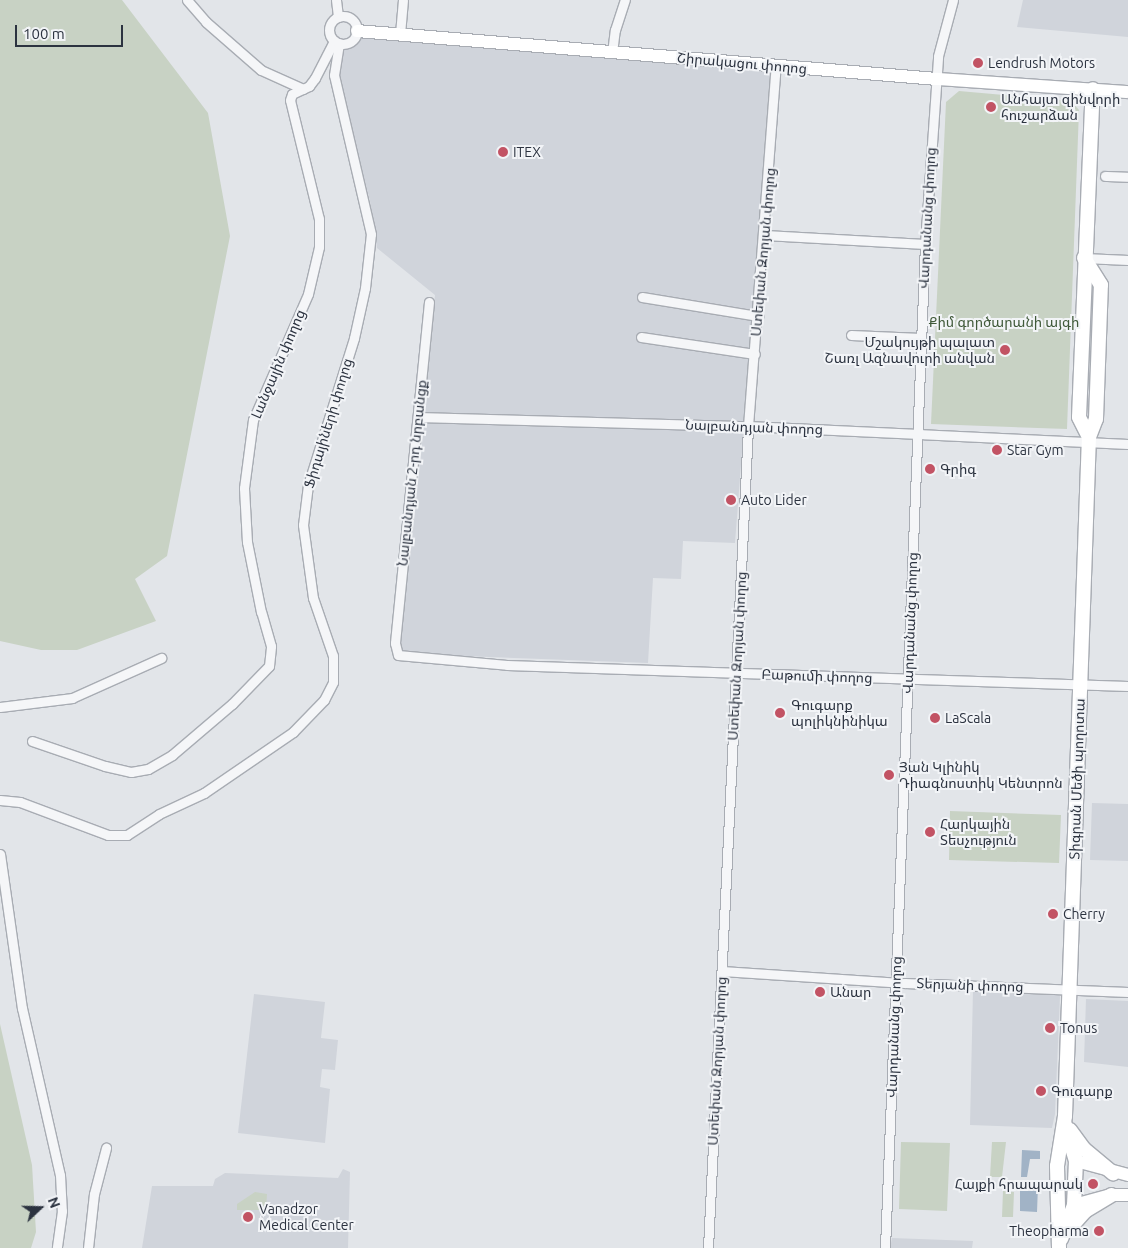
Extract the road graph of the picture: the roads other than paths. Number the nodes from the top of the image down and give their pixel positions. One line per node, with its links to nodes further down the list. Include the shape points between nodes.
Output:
1 (187, 0): 13 (street, via 206,22 261,70)
2 (336, 0): 6 (street)
3 (403, 0): 8 (street)
4 (625, 0): 10 (street)
5 (954, 0): 12 (street, Վարդանանց փողոց, via 938,56)
6 (338, 17): 7 (street, via 351,19); 9 (street, via 330,27)
7 (357, 31): 8 (street, Շիրակացու փողոց); 9 (street, via 351,42)
8 (400, 34): 10 (street, Շիրակացու փողոց)
9 (337, 42): 13 (street, Լանջային փողոց, via 315,78); 42 (street, Ֆիդայիների փողոց, via 334,76 371,234 358,321 308,484 303,525 313,598 333,656 333,682 324,700 287,736 204,793 159,814 127,835 108,835 20,802)
10 (612, 52): 11 (street, Շիրակացու փողոց)
11 (776, 65): 12 (street, Շիրակացու փողոց); 18 (street, Ստեփան Զորյան փողոց)
12 (936, 79): 14 (street, Շիրակացու փողոց); 19 (street, Վարդանանց փողոց)
13 (304, 89): 41 (street, Լանջային փողոց, via 292,94 290,100 319,219 319,247 308,294 253,420 244,488 247,542 261,612 272,646 269,666 232,704 172,755 148,769 131,772 105,766)
14 (1093, 89): 15 (street, Շիրակացու փողոց); 20 (main road)
15 (1128, 92)
16 (1105, 176): 17 (street)
17 (1128, 178)
18 (765, 235): 19 (street); 24 (street, Ստեփան Զորյան փողոց)
19 (925, 244): 27 (street, Վարդանանց փողոց)
20 (1084, 258): 21 (street); 32 (main road, Տիգրան Մեծի պողոտա, via 1101,285 1096,419)
21 (1128, 260)
22 (642, 297): 24 (street)
23 (429, 302): 29 (street, Նալբանդյան 2-րդ նրբանցք)
24 (758, 316): 28 (street, Ստեփան Զորյան փողոց)
25 (851, 334): 27 (street)
26 (642, 337): 28 (street)
27 (921, 338): 31 (street, Վարդանանց փողոց)
28 (755, 354): 30 (street, Ստեփան Զորյան փողոց)
29 (418, 418): 30 (street, Նալբանդյան փողոց); 34 (street, Նալբանդյան 2-րդ նրբանցք)
30 (748, 426): 31 (street, Նալբանդյան փողոց); 36 (street, Ստեփան Զորյան փողոց)
31 (917, 435): 32 (street, Նալբանդյան փողոց); 37 (street, Վարդանանց փողոց)
32 (1089, 440): 33 (street, Նալբանդյան փողոց); 38 (main road, Տիգրան Մեծի պողոտա)
33 (1128, 444)
34 (395, 643): 36 (street, Բաթումի փողոց, via 398,655 404,658)
35 (161, 658): 40 (street, via 72,698)
36 (736, 673): 37 (street, Բաթումի փողոց); 44 (street, Ստեփան Զորյան փողոց)
37 (909, 678): 38 (street, Բաթումի փողոց); 45 (street, Վարդանանց փողոց)
38 (1081, 684): 39 (street, Բաթումի փողոց); 46 (main road, Տիգրան Մեծի պողոտա)
39 (1128, 686)
40 (0, 706)
41 (32, 741)
42 (0, 800)
43 (0, 854): 59 (street, via 22,1008 60,1175 62,1211)
44 (722, 971): 45 (street, Տերյանի փողոց); 61 (street, Ստեփան Զորյան փողոց)
45 (895, 983): 46 (street, Տերյանի փողոց); 62 (street, Վարդանանց փողոց)
46 (1070, 989): 47 (street, Տերյանի փողոց); 48 (main road, Տիգրան Մեծի պողոտա)
47 (1128, 992)
48 (1064, 1121): 50 (main road, Տիգրան Մեծի պողոտա); 51 (main road, Տիգրան Մեծի պողոտա); 52 (main road, via 1084,1149)
49 (106, 1148): 60 (street, via 94,1194)
50 (1076, 1161): 51 (main road, via 1062,1158); 52 (street); 57 (main road, Տիգրան Մեծի պողոտա)
51 (1057, 1166): 56 (main road, Տիգրան Մեծի պողոտա)
52 (1113, 1173): 53 (street)
53 (1128, 1175)
54 (1112, 1195): 55 (street); 57 (street); 58 (main road, via 1085,1211)
55 (1128, 1195)
56 (1056, 1199): 57 (main road, via 1062,1207); 58 (main road, Տիգրան Մեծի պողոտա)
57 (1074, 1205): 58 (main road, Տիգրան Մեծի պողոտա)
58 (1060, 1245)
59 (57, 1248)
60 (88, 1248)
61 (708, 1248)
62 (885, 1248)

